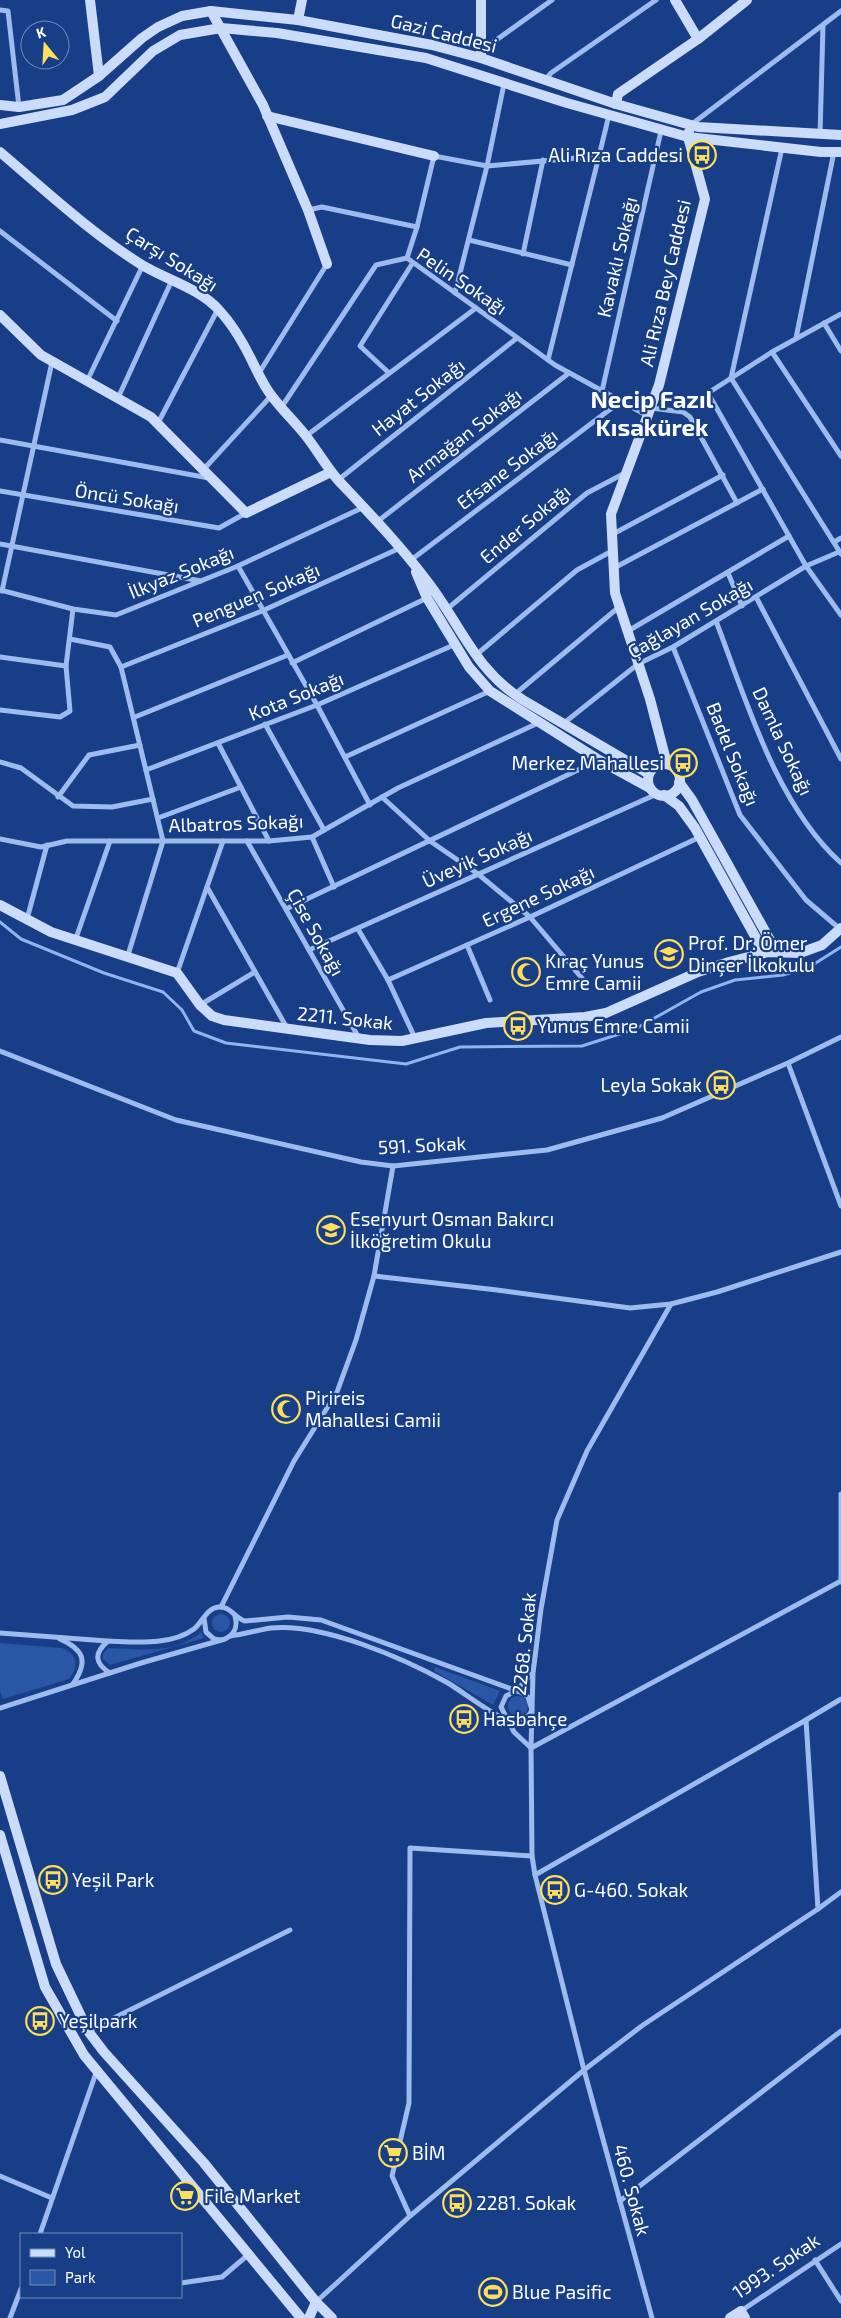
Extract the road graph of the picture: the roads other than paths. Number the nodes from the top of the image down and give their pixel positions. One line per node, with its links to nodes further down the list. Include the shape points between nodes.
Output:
1 (90, 0): 16 (street)
2 (302, 0): 11 (street)
3 (481, 0): 15 (street)
4 (552, 0): 15 (street)
5 (656, 0): 17 (street, via 551,73)
6 (675, 0): 14 (street)
7 (747, 0): 14 (street)
8 (0, 10): 21 (street, via 8,11)
9 (211, 11): 11 (street, Gazi Caddesi); 13 (street); 16 (street, Gazi Caddesi, via 182,16 158,26)
10 (841, 11): 12 (street)
11 (298, 20): 15 (street, Gazi Caddesi)
12 (823, 25): 25 (street); 28 (street)
13 (221, 28): 18 (street, Gazi Caddesi, via 277,33 426,58); 23 (street); 24 (street, Gazi Caddesi, via 180,35 153,51 105,97 72,110)
14 (698, 39): 19 (street, via 618,94)
15 (480, 54): 17 (street, Gazi Caddesi)
16 (99, 76): 21 (street, Gazi Caddesi, via 63,100)
17 (545, 81): 19 (street, Gazi Caddesi)
18 (504, 84): 22 (street, Gazi Caddesi); 36 (street)
19 (616, 104): 25 (street, Gazi Caddesi)
20 (0, 105): 21 (street, Gazi Caddesi)
21 (20, 107)
22 (609, 115): 26 (street, Gazi Caddesi); 34 (street)
23 (267, 116): 33 (street); 37 (street)
24 (0, 124)
25 (691, 125): 28 (street, Gazi Caddesi); 29 (street, Ali Rıza Bey Caddesi)
26 (661, 131): 29 (street, Gazi Caddesi); 66 (street, Kavaklı Sokağı)
27 (841, 135): 28 (street, Gazi Caddesi)
28 (820, 136)
29 (688, 137): 30 (street, Gazi Caddesi); 71 (street, Ali Rıza Bey Caddesi, via 705,199 659,385)
30 (782, 148): 32 (street, Gazi Caddesi); 64 (street)
31 (0, 152): 45 (street, Çarşı Sokağı, via 88,226)
32 (838, 152): 56 (street)
33 (434, 156): 36 (street); 38 (street)
34 (599, 156): 35 (street); 46 (street)
35 (543, 160): 36 (street); 41 (street)
36 (487, 166): 40 (street)
37 (308, 210): 38 (street, via 322,207); 43 (street)
38 (417, 226): 42 (street)
39 (0, 231): 53 (street)
40 (469, 240): 41 (street); 48 (street)
41 (523, 254): 46 (street)
42 (407, 258): 44 (street, Pelin Sokağı); 70 (street, Pelin Sokağı, via 376,265)
43 (327, 264): 63 (street)
44 (412, 264): 48 (street, Pelin Sokağı); 61 (street, via 360,346)
45 (143, 265): 47 (street, Çarşı Sokağı); 53 (street)
46 (572, 265): 59 (street)
47 (172, 280): 50 (street, Çarşı Sokağı, via 208,299); 68 (street)
48 (455, 293): 49 (street, Pelin Sokağı)
49 (476, 308): 55 (street, Pelin Sokağı); 61 (street)
50 (218, 309): 63 (street, Çarşı Sokağı); 72 (street)
51 (841, 314): 54 (street)
52 (0, 315): 60 (street, via 41,355)
53 (117, 321): 65 (street)
54 (824, 323): 56 (street); 57 (street)
55 (517, 338): 59 (street, Pelin Sokağı); 80 (street, Hayat Sokağı)
56 (796, 338): 58 (street)
57 (841, 351)
58 (772, 352): 64 (street); 76 (street)
59 (548, 360): 62 (street, Pelin Sokağı)
60 (52, 361): 65 (street); 75 (street)
61 (389, 373): 73 (street)
62 (569, 373): 66 (street, Pelin Sokağı); 88 (street, Armağan Sokağı)
63 (259, 374): 67 (street, Çarşı Sokağı)
64 (731, 378): 82 (street, via 708,393); 92 (street)
65 (87, 381): 68 (street)
66 (602, 391): 69 (street, Pelin Sokağı)
67 (271, 396): 70 (street, Çarşı Sokağı); 77 (street)
68 (118, 398): 72 (street)
69 (621, 401): 71 (street, Pelin Sokağı); 98 (street, Efsane Sokağı)
70 (281, 408): 73 (street, Çarşı Sokağı)
71 (649, 412): 78 (street, Ali Rıza Bey Caddesi); 79 (street, via 683,412 690,417)
72 (158, 423): 77 (street)
73 (306, 436): 80 (street, Çarşı Sokağı)
74 (0, 440): 75 (street)
75 (33, 446): 81 (street); 84 (street)
76 (841, 456)
77 (204, 470): 81 (street)
78 (628, 472): 89 (street, Ali Rıza Bey Caddesi, via 612,514); 109 (street, Ender Sokağı, via 587,493)
79 (723, 475): 85 (street); 89 (street)
80 (335, 476): 86 (street, Çarşı Sokağı); 87 (street)
81 (212, 478): 87 (street)
82 (763, 489): 85 (street); 90 (street)
83 (0, 491): 84 (street, Öncü Sokağı)
84 (23, 496): 87 (street, Öncü Sokağı, via 219,528); 94 (street)
85 (737, 503): 101 (street)
86 (364, 506): 88 (street, Çarşı Sokağı); 99 (street, İlkyaz Sokağı)
87 (246, 513)
88 (378, 521): 95 (street, Çarşı Sokağı)
89 (612, 534): 96 (street, Ali Rıza Bey Caddesi)
90 (789, 536): 100 (street); 102 (street)
91 (841, 538): 92 (street)
92 (834, 542): 97 (street)
93 (0, 544): 94 (street)
94 (12, 547): 103 (street); 104 (street)
95 (400, 548): 98 (street, Çarşı Sokağı); 111 (street, Penguen Sokağı)
96 (613, 551): 101 (street, Ali Rıza Bey Caddesi); 119 (street, via 577,570)
97 (840, 553): 100 (street, Çağlayan Sokağı)
98 (411, 560): 106 (street); 109 (street)
99 (238, 566): 103 (street, İlkyaz Sokağı); 111 (street)
100 (806, 566): 105 (street, Çağlayan Sokağı); 112 (street)
101 (614, 569): 108 (street, Ali Rıza Bey Caddesi, via 614,593)
102 (728, 573): 107 (street); 114 (street)
103 (202, 581): 110 (street, İlkyaz Sokağı, via 116,615)
104 (1, 591): 110 (street, İlkyaz Sokağı)
105 (756, 597): 107 (street, Çağlayan Sokağı); 136 (street)
106 (427, 598): 116 (street); 121 (street)
107 (742, 606): 113 (street, Çağlayan Sokağı)
108 (619, 607): 114 (street, Ali Rıza Bey Caddesi); 126 (street)
109 (447, 608): 119 (street)
110 (73, 609): 115 (street)
111 (262, 611): 118 (street); 124 (street, Penguen Sokağı)
112 (841, 615)
113 (716, 622): 117 (street, Çağlayan Sokağı); 161 (street, Damla Sokağı, via 784,787 823,847)
114 (627, 632): 122 (street, Ali Rıza Bey Caddesi)
115 (70, 639): 123 (street); 124 (street, via 110,647)
116 (456, 644): 125 (street, via 469,667); 127 (street, Kota Sokağı)
117 (674, 647): 122 (street, Çağlayan Sokağı); 169 (street, Badel Sokağı, via 740,815 806,900)
118 (288, 655): 121 (street); 129 (street)
119 (475, 656): 126 (street, via 488,673)
120 (0, 658): 123 (street)
121 (292, 663): 127 (street)
122 (638, 664): 130 (street, Çağlayan Sokağı); 139 (street, Ali Rıza Bey Caddesi)
123 (66, 666): 128 (street, via 70,711 60,717)
124 (122, 667): 129 (street)
125 (490, 691): 132 (street); 135 (street)
126 (514, 695): 130 (street)
127 (317, 705): 131 (street, Kota Sokağı); 135 (street)
128 (0, 710)
129 (135, 717): 134 (street)
130 (564, 723): 141 (street)
131 (265, 724): 133 (street, Kota Sokağı); 150 (street)
132 (538, 724): 137 (street); 146 (street, Albatros Sokağı)
133 (218, 742): 140 (street, Kota Sokağı); 143 (street)
134 (140, 745): 140 (street); 145 (street, via 89,755)
135 (345, 757): 148 (street)
136 (841, 759)
137 (599, 760): 144 (street); 159 (street)
138 (0, 762): 145 (street, via 21,768)
139 (667, 764): 141 (street, via 654,767); 142 (street, via 676,770)
140 (146, 770): 147 (street)
141 (649, 774): 144 (street)
142 (679, 782): 144 (street, via 674,792); 174 (street, via 771,942)
143 (241, 786): 149 (street); 158 (street)
144 (657, 792): 152 (street, via 679,806); 162 (street, Üveyik Sokağı)
145 (58, 797): 147 (street, via 73,806 112,808)
146 (382, 797): 148 (street, Albatros Sokağı); 159 (street)
147 (153, 799): 149 (street)
148 (370, 805): 150 (street, Albatros Sokağı)
149 (158, 818): 155 (street)
150 (324, 830): 151 (street, Albatros Sokağı)
151 (312, 837): 158 (street, Albatros Sokağı); 164 (street)
152 (700, 837): 167 (street, Ergene Sokağı); 174 (street, via 756,940)
153 (0, 839): 160 (street, Albatros Sokağı)
154 (110, 841): 155 (street, Albatros Sokağı); 160 (street, Albatros Sokağı, via 67,841); 171 (street)
155 (163, 841): 156 (street, Albatros Sokağı); 175 (street)
156 (223, 841): 157 (street, Albatros Sokağı); 163 (street)
157 (247, 841): 158 (street, Albatros Sokağı); 166 (street, Çise Sokağı)
158 (269, 841)
159 (430, 842): 162 (street); 164 (street)
160 (47, 846): 168 (street)
161 (841, 863)
162 (478, 874): 167 (street); 170 (street, Üveyik Sokağı)
163 (207, 887): 176 (street); 177 (street)
164 (334, 887): 166 (street)
165 (0, 905): 168 (street)
166 (286, 909): 173 (street, Çise Sokağı)
167 (530, 917): 172 (street, Ergene Sokağı); 179 (street)
168 (27, 919): 171 (street)
169 (840, 928): 174 (street, 2211. Sokak, via 822,944 800,952)
170 (358, 929): 173 (street, Üveyik Sokağı); 178 (street)
171 (74, 941): 175 (street)
172 (467, 945): 178 (street, Ergene Sokağı); 180 (street)
173 (309, 950): 184 (street, Çise Sokağı)
174 (768, 952): 185 (street, 2211. Sokak, via 698,972 606,1013 486,1023)
175 (128, 955): 177 (street)
176 (255, 972): 181 (street); 182 (street)
177 (177, 973): 181 (street, 2211. Sokak)
178 (388, 980): 185 (street)
179 (586, 983)
180 (490, 1000)
181 (200, 1004): 182 (street, 2211. Sokak, via 212,1016 224,1020)
182 (288, 1029): 184 (street, 2211. Sokak)
183 (841, 1036): 187 (street, 591. Sokak)
184 (359, 1038): 185 (street, 2211. Sokak, via 402,1041)
185 (415, 1038)
186 (0, 1051): 188 (street, 591. Sokak, via 176,1120 361,1162)
187 (788, 1063): 188 (street, 591. Sokak, via 662,1118 547,1150); 189 (street)
188 (394, 1166): 191 (street)
189 (841, 1206)
190 (841, 1252): 192 (street)
191 (374, 1276): 192 (street, via 630,1308); 195 (street, via 337,1392 294,1461)
192 (671, 1304): 203 (street, 2268. Sokak, via 587,1451 556,1520)
193 (841, 1494): 194 (street)
194 (841, 1581): 211 (street)
195 (221, 1607): 196 (street); 197 (street)
196 (207, 1613): 200 (street, via 204,1622 206,1632 214,1639); 201 (street, via 194,1629 162,1642)
197 (235, 1616): 200 (street, via 236,1627); 205 (street, via 245,1621 288,1617 322,1620)
198 (0, 1633): 199 (street)
199 (57, 1637): 201 (street); 204 (street, via 76,1647 80,1653 82,1668)
200 (228, 1638): 202 (street); 209 (street, via 272,1628 328,1634 417,1667)
201 (108, 1641): 202 (street, via 99,1648 97,1656 101,1667)
202 (110, 1673): 204 (street)
203 (533, 1673): 205 (street); 208 (street, 2268. Sokak)
204 (73, 1684): 207 (street)
205 (516, 1691): 208 (street, via 528,1697); 209 (street, via 503,1699 501,1707)
206 (841, 1699): 210 (street)
207 (0, 1708)
208 (532, 1710): 209 (street, via 522,1720); 211 (street, 2268. Sokak)
209 (506, 1720): 211 (street)
210 (806, 1720): 215 (street); 217 (street)
211 (530, 1748): 214 (street, 2268. Sokak)
212 (0, 1776): 219 (street, via 56,1964)
213 (0, 1835): 222 (street, via 45,1987 70,2033)
214 (532, 1856): 215 (street, 2268. Sokak); 227 (street, via 410,1848 409,2103 392,2176)
215 (535, 1875): 223 (street, 2268. Sokak)
216 (841, 1892): 217 (street)
217 (818, 1909): 223 (street, via 643,2024)
218 (290, 1930): 219 (street)
219 (88, 2031): 221 (street)
220 (841, 2031): 226 (street)
221 (104, 2052): 222 (street); 234 (street, via 204,2163)
222 (97, 2070): 225 (street); 230 (street)
223 (584, 2070): 226 (street, 460. Sokak); 227 (street)
224 (0, 2176): 225 (street)
225 (52, 2198): 228 (street)
226 (620, 2201): 241 (street, 460. Sokak)
227 (410, 2216): 234 (street)
228 (40, 2233)
229 (841, 2244): 231 (street, 1993. Sokak)
230 (249, 2254): 232 (street, via 222,2277); 238 (street)
231 (815, 2260): 235 (street); 236 (street, 1993. Sokak)
232 (182, 2283)
233 (20, 2294): 237 (street)
234 (316, 2302): 239 (street); 240 (street)
235 (841, 2302)
236 (743, 2314): 242 (street, 1993. Sokak)
237 (10, 2318)
238 (302, 2318)
239 (309, 2318)
240 (332, 2318)
241 (652, 2318)
242 (730, 2318)

